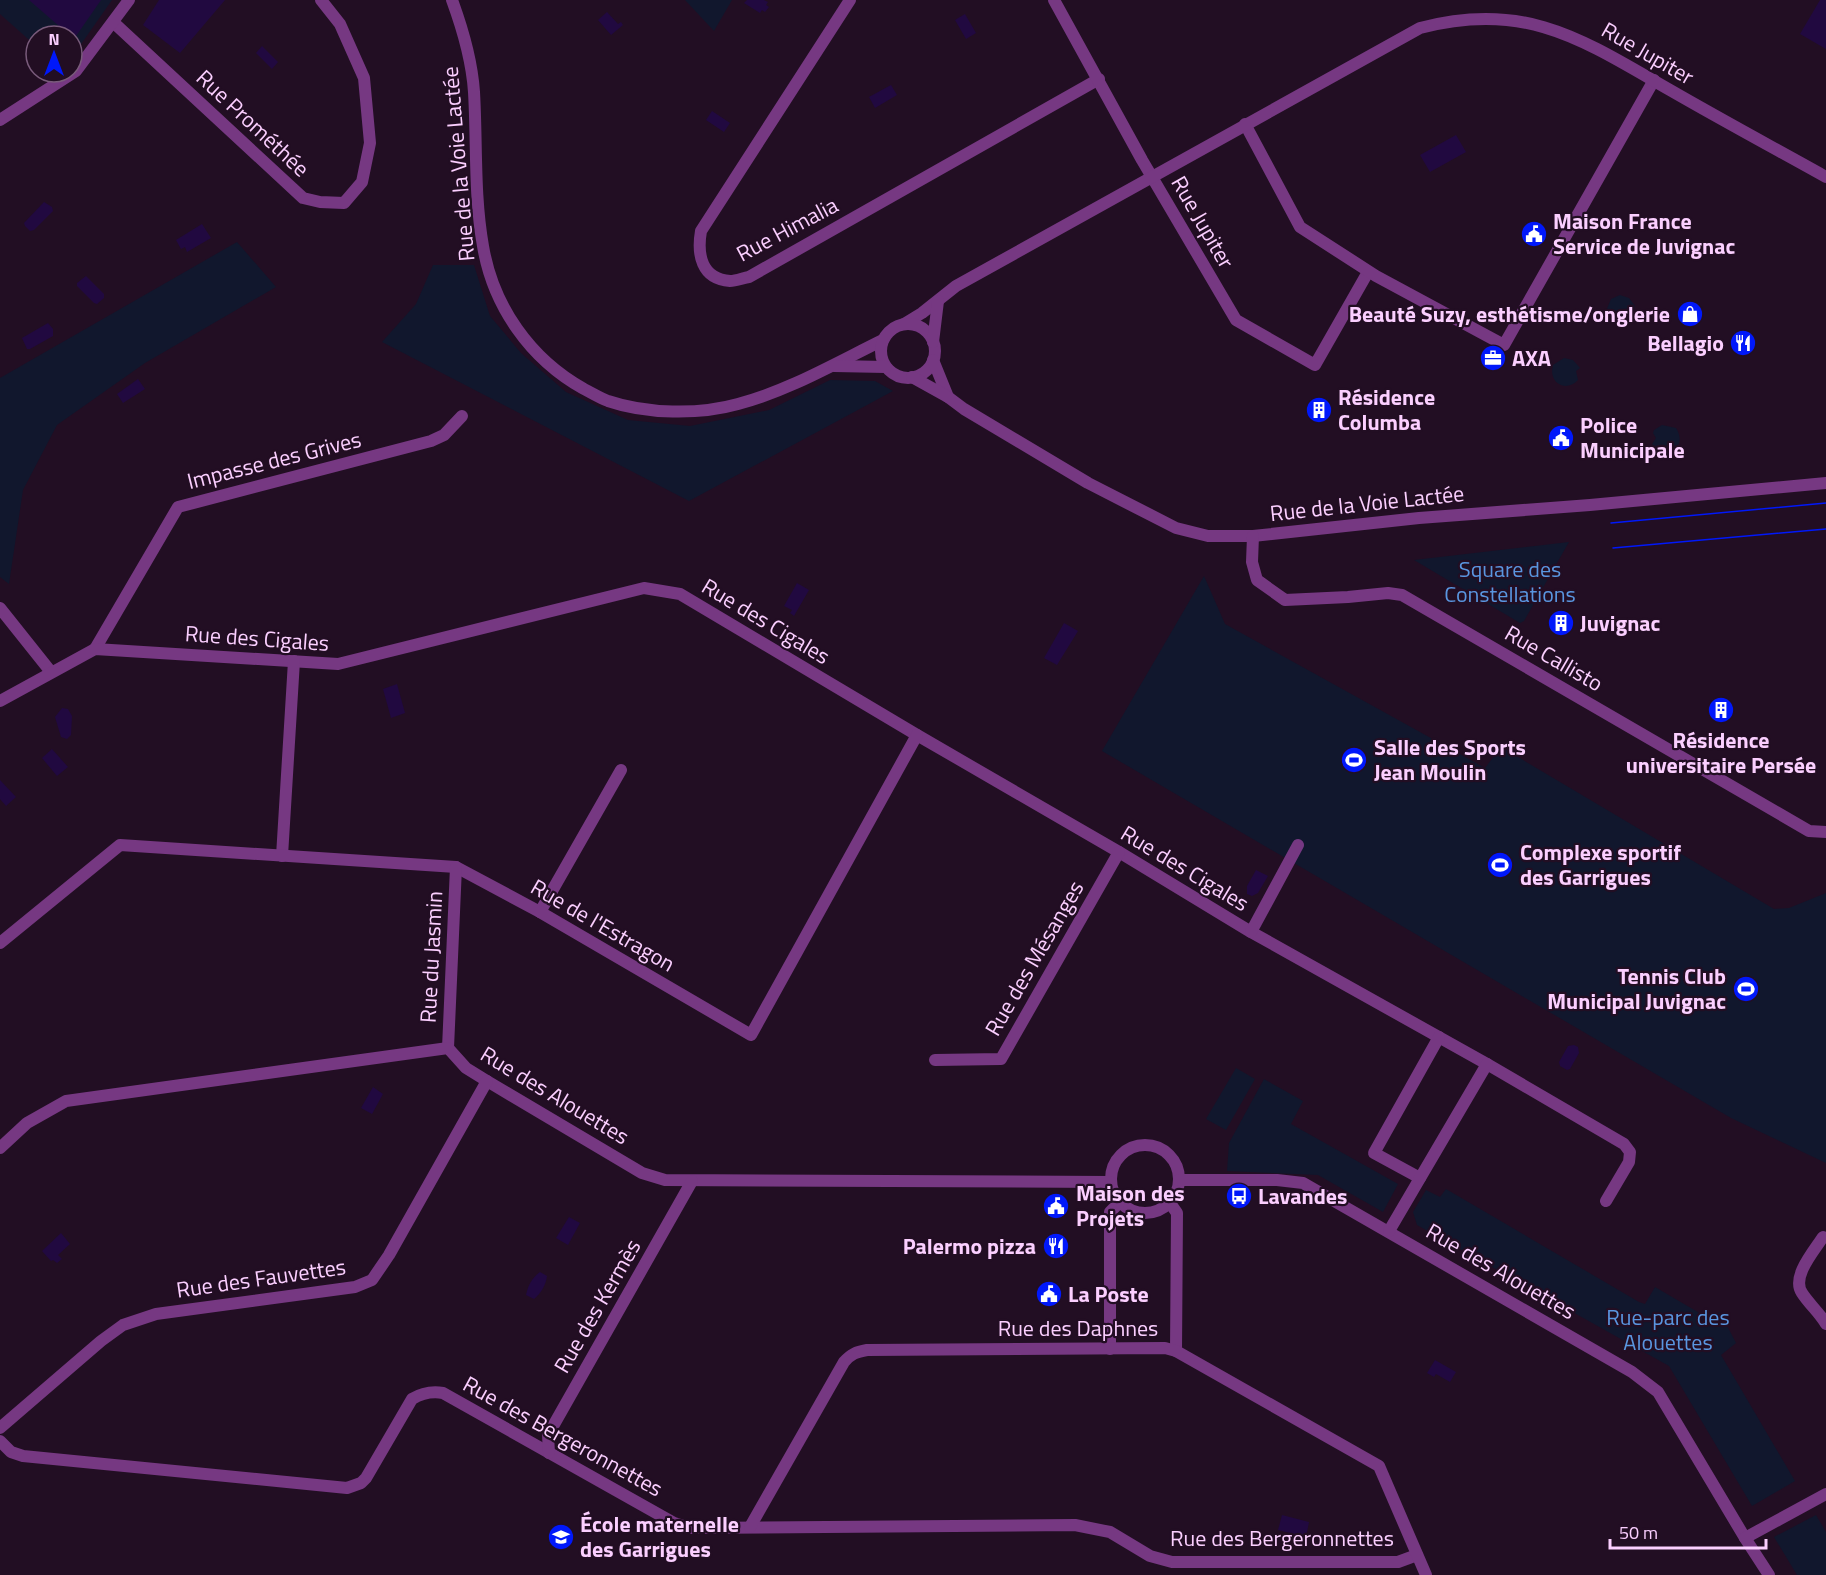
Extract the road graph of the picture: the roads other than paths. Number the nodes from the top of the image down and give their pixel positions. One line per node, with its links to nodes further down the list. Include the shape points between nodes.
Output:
1 (129, 0): 6 (street)
2 (321, 0): 6 (street, Rue Prométhée, via 340,24 364,78 370,143 362,183 344,202 303,198)
3 (452, 0): 19 (street, Rue de la Voie Lactée, via 474,90 483,246 494,288 516,329 540,358 607,401 649,410 706,410 738,405)
4 (850, 0): 7 (street, Rue Himalia, via 701,231 698,248 702,264 716,277 731,281 749,277)
5 (1054, 0): 7 (street)
6 (113, 22): 9 (street, via 76,71)
7 (1099, 79): 11 (street)
8 (1654, 80): 10 (street, Rue Jupiter, via 1557,27 1517,16 1476,15 1420,28); 12 (street, Rue Jupiter); 13 (street, via 1504,345)
9 (0, 120)
10 (1245, 124): 11 (street, Rue Jupiter); 13 (street, via 1300,227)
11 (1151, 176): 13 (street, Rue Jupiter, via 1236,320 1315,365); 14 (street, Rue Jupiter, via 956,286)
12 (1826, 177)
13 (1368, 272)
14 (938, 301): 15 (street, Rue Jupiter); 17 (street)
15 (904, 324): 16 (street, via 888,332); 17 (street, via 922,328)
16 (883, 340): 19 (street, Rue de la Voie Lactée); 20 (street, via 881,354)
17 (933, 342): 18 (street)
18 (933, 360): 21 (street, via 925,371); 22 (street)
19 (831, 366): 20 (street, Rue de la Voie Lactée)
20 (886, 367): 21 (street, via 898,376)
21 (912, 377): 22 (street, Rue de la Voie Lactée)
22 (948, 397): 25 (street, Rue de la Voie Lactée, via 1047,459 1176,528 1209,536)
23 (462, 416): 27 (street, Impasse des Grives, via 444,435 431,441 178,507)
24 (1826, 483): 25 (street, Rue de la Voie Lactée)
25 (1253, 536): 33 (street, Rue Callisto, via 1252,562 1257,579 1285,600 1402,595 1809,831)
26 (0, 608): 29 (street)
27 (95, 649): 28 (street, Rue des Cigales); 29 (street)
28 (294, 661): 31 (street, Rue des Cigales, via 338,664 644,588 680,594); 36 (street)
29 (51, 672): 30 (street)
30 (0, 701)
31 (916, 735): 35 (street, Rue des Cigales); 38 (street, Rue de l'Estragon, via 751,1035)
32 (621, 770): 38 (street)
33 (1826, 832)
34 (1298, 845): 39 (street)
35 (1119, 852): 39 (street, Rue des Cigales); 43 (street, Rue des Mésanges, via 1001,1059)
36 (282, 856): 37 (street, Rue de l'Estragon); 40 (street, Rue de l'Estragon, via 120,845)
37 (456, 867): 38 (street, Rue de l'Estragon); 42 (street, Rue du Jasmin)
38 (540, 912)
39 (1251, 932): 41 (street, Rue des Cigales)
40 (0, 943)
41 (1439, 1037): 44 (street, Rue des Cigales); 47 (street, via 1374,1153)
42 (448, 1048): 45 (street, Rue des Alouettes, via 466,1068); 46 (street, Rue des Alouettes, via 66,1101 27,1123)
43 (935, 1060)
44 (1487, 1064): 47 (street); 51 (street, Rue des Cigales, via 1624,1144 1630,1152 1629,1162)
45 (487, 1081): 49 (street, Rue des Alouettes, via 642,1173 665,1180); 59 (street, Rue des Fauvettes, via 372,1280 355,1287 156,1314 123,1325)
46 (0, 1148)
47 (1420, 1178): 54 (street)
48 (1179, 1180): 50 (street, via 1178,1168 1165,1150 1142,1144 1122,1152 1115,1161); 53 (street); 54 (street, Rue des Alouettes, via 1303,1183)
49 (692, 1181): 50 (street, Rue des Alouettes); 61 (street, Rue des Kermès, via 548,1435)
50 (1110, 1182): 52 (street)
51 (1606, 1201)
52 (1119, 1203): 53 (street, via 1142,1213 1152,1213); 57 (street, via 1110,1212)
53 (1170, 1203): 58 (street, via 1177,1213)
54 (1389, 1231): 64 (street, Rue des Alouettes, via 1632,1371 1658,1392)
55 (1822, 1236): 56 (street, via 1799,1276 1798,1285)
56 (1826, 1324)
57 (1110, 1349): 58 (street, Rue des Daphnes); 63 (street, Rue des Daphnes, via 867,1350 850,1355)
58 (1176, 1351): 65 (street, Rue des Daphnes, via 1379,1466)
59 (0, 1428)
60 (0, 1441): 61 (street, Rue des Bergeronnettes, via 11,1452 23,1456 347,1488 366,1478 412,1400 435,1391)
61 (549, 1453): 63 (street, Rue des Bergeronnettes, via 674,1523 688,1528)
62 (1826, 1494): 64 (street)
63 (750, 1527): 65 (street, Rue des Bergeronnettes, via 1075,1526 1110,1532 1150,1556 1172,1562 1398,1562)
64 (1745, 1538): 67 (street, Rue des Alouettes)
65 (1417, 1555): 66 (street, Rue des Bergeronnettes)
66 (1426, 1575)
67 (1769, 1575)

